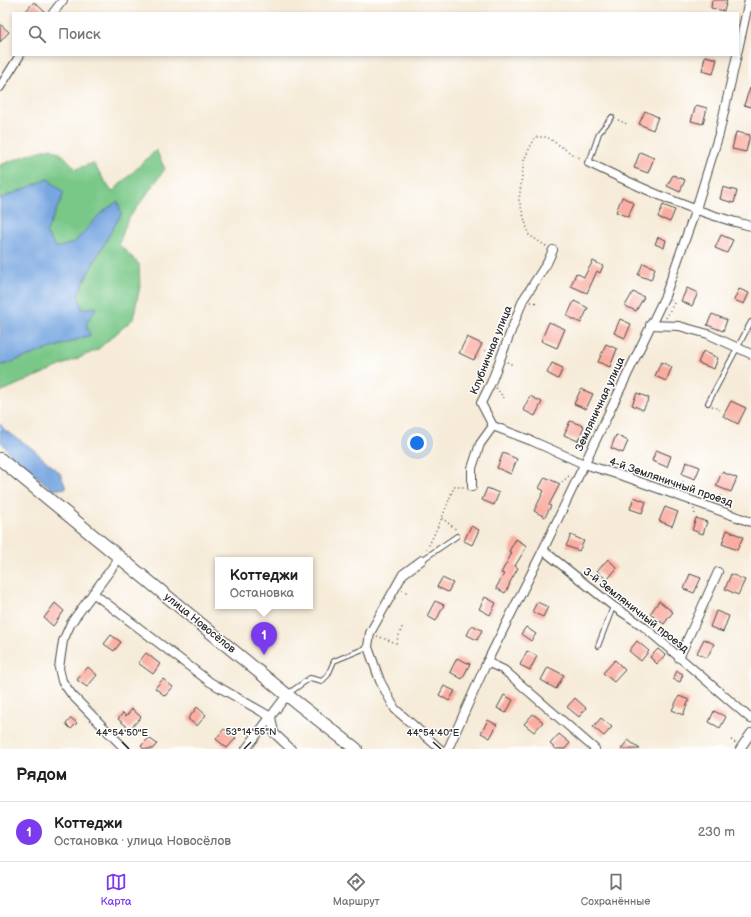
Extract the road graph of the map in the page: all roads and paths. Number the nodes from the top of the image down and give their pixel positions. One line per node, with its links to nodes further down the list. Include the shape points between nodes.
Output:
1 (63, 0): 3 (street)
2 (749, 0): 4 (street)
3 (54, 12)
4 (739, 45)
5 (19, 56): 7 (street)
6 (737, 56): 11 (street, Земляничная улица, via 719,134)
7 (0, 87)
8 (612, 117): 9 (path); 10 (lane, via 599,133)
9 (627, 124)
10 (589, 163): 11 (street); 13 (path, via 547,137 535,137 524,160 519,200 529,235)
11 (696, 209): 12 (street); 14 (street, Земляничная улица)
12 (751, 226)
13 (553, 250): 20 (street, Клубничная улица, via 523,300)
14 (665, 296): 16 (street, Земляничная улица); 17 (path, via 674,303)
15 (751, 322): 18 (lane)
16 (650, 325): 17 (street); 26 (street, Земляничная улица)
17 (662, 325): 18 (street, via 679,326 708,334)
18 (738, 347): 19 (street); 22 (lane)
19 (751, 354)
20 (491, 383): 21 (path); 24 (street, Клубничная улица, via 481,403)
21 (504, 398)
22 (708, 403): 23 (path)
23 (721, 411)
24 (492, 426): 26 (street, 4-й Земляничный проезд); 27 (street, via 480,444 472,468)
25 (0, 459): 32 (street, улица Новосёлов)
26 (584, 464): 29 (street, 4-й Земляничный проезд); 31 (street, Земляничная улица)
27 (472, 487): 28 (path, via 454,487)
28 (442, 518): 30 (path, via 458,529); 33 (path)
29 (751, 522)
30 (457, 536): 33 (lane)
31 (543, 550): 36 (street, 3-й Земляничный проезд); 42 (street, Земляничная улица)
32 (120, 557): 35 (street); 43 (street, улица Новосёлов)
33 (422, 560): 38 (street, via 403,574)
34 (718, 572): 41 (street)
35 (93, 593): 44 (street, via 210,682); 47 (street, via 71,623 63,641 59,668 62,681 72,695)
36 (613, 606): 39 (lane); 41 (street, 3-й Земляничный проезд, via 643,626)
37 (404, 625): 38 (path, via 396,643)
38 (370, 633): 40 (street)
39 (598, 646)
40 (368, 647): 43 (lane, via 334,661 328,675 322,681 310,678); 51 (street, via 380,681 395,708)
41 (680, 658): 45 (street, 3-й Земляничный проезд)
42 (488, 662): 52 (street, Земляничная улица); 53 (street, via 504,670)
43 (287, 695): 44 (street); 50 (street, улица Новосёлов)
44 (271, 717): 48 (street); 49 (street, via 274,733)
45 (751, 719)
46 (751, 733): 54 (street)
47 (125, 749)
48 (246, 749)
49 (291, 749)
50 (356, 749)
51 (440, 749)
52 (448, 749)
53 (595, 749)
54 (740, 749)

